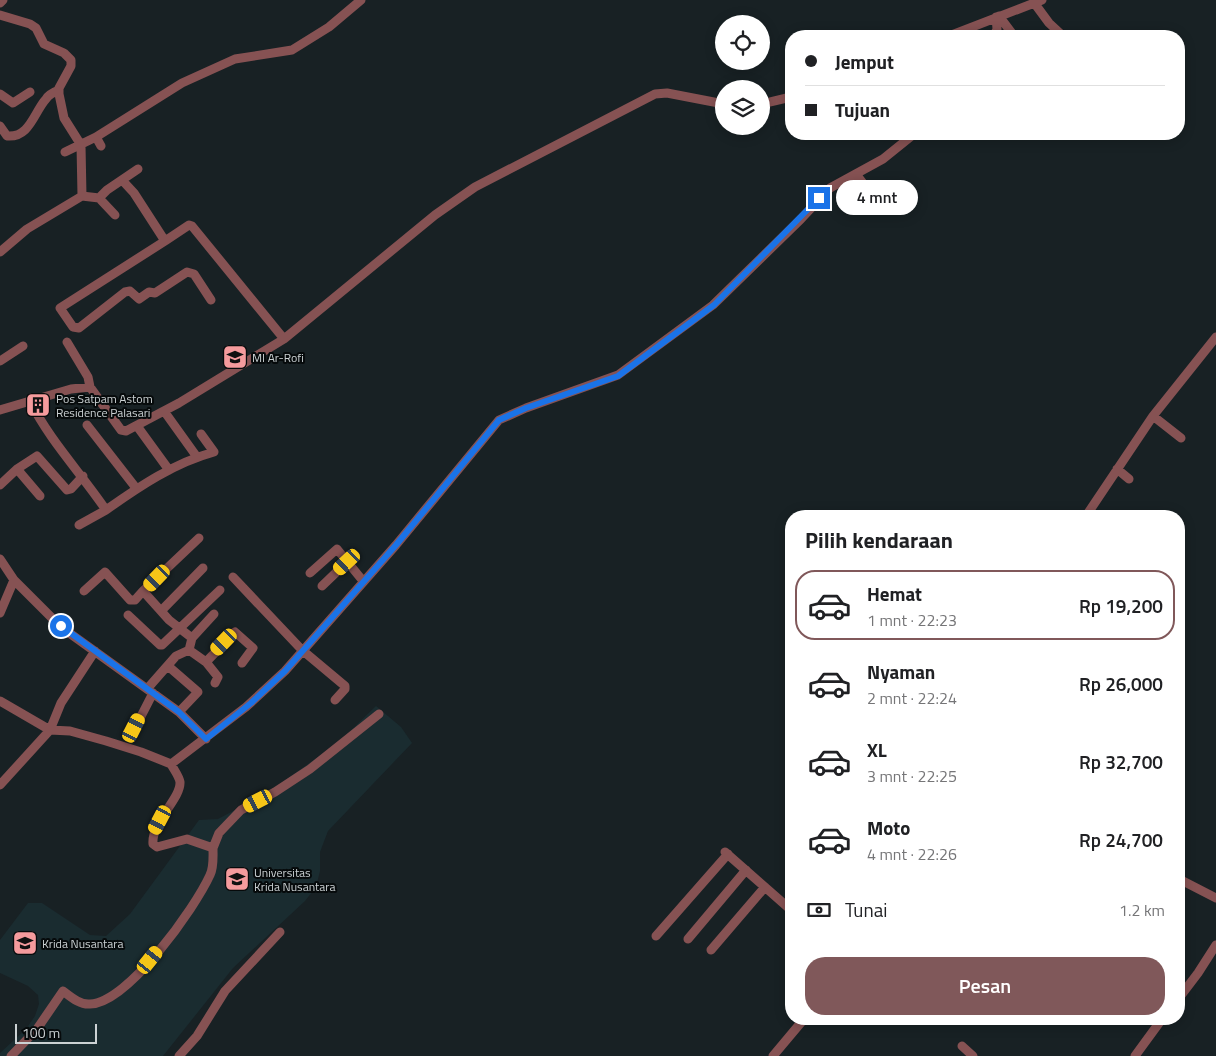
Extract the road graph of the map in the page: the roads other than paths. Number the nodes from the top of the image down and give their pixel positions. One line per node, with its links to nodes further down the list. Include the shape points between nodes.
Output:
1 (4, 0): 4 (street)
2 (362, 0): 20 (street, via 329,27 292,50 235,59 182,83)
3 (1034, 2): 6 (street); 10 (street)
4 (0, 3)
5 (0, 15): 12 (street, via 30,24 49,48 68,56 71,66)
6 (997, 16): 7 (street); 8 (street); 9 (street)
7 (963, 30)
8 (997, 30)
9 (1009, 30)
10 (1057, 30)
11 (30, 92): 17 (street)
12 (59, 92): 19 (street, via 44,100 30,125 23,130 6,136); 22 (street, via 64,118)
13 (0, 94): 17 (street)
14 (785, 98): 16 (street)
15 (715, 102): 36 (street, via 667,93 655,94 488,179 435,215)
16 (770, 102)
17 (10, 103): 18 (street)
18 (0, 107)
19 (0, 126)
20 (96, 137): 22 (street); 23 (street)
21 (907, 140): 26 (street, via 884,159)
22 (81, 145): 24 (street); 28 (street)
23 (101, 146)
24 (65, 152)
25 (138, 169): 27 (street)
26 (856, 174): 30 (street, via 871,194 872,201); 68 (street, via 830,188 714,305 618,376 499,420)
27 (122, 180): 29 (street); 32 (street)
28 (82, 196): 29 (street); 33 (street, via 27,229)
29 (99, 198): 31 (street)
30 (885, 209)
31 (115, 215)
32 (165, 242): 34 (street, via 62,306 60,309 73,327 79,328 125,292 130,291 139,299 149,292 155,293 187,272 194,274); 36 (street, via 192,226)
33 (0, 252)
34 (211, 300)
35 (1216, 336): 44 (street)
36 (284, 340): 43 (street)
37 (67, 342): 40 (street, via 88,377)
38 (23, 346): 39 (street)
39 (0, 361)
40 (90, 387): 41 (street); 46 (street, via 121,430)
41 (30, 401): 42 (street); 53 (street, via 54,442)
42 (0, 410)
43 (164, 411): 46 (street); 49 (street)
44 (1153, 416): 48 (street); 51 (street)
45 (87, 426): 56 (street)
46 (138, 426): 52 (street)
47 (201, 434): 49 (street, via 214,452)
48 (1181, 438)
49 (197, 457): 52 (street)
50 (17, 469): 53 (street, via 36,456 67,490); 55 (street); 57 (street)
51 (1118, 469): 54 (street); 59 (street)
52 (169, 470): 56 (street)
53 (83, 476): 58 (street)
54 (1129, 479)
55 (0, 485)
56 (136, 488): 58 (street)
57 (40, 496)
58 (106, 510): 60 (street)
59 (1090, 510)
60 (79, 526)
61 (199, 538): 72 (street)
62 (1, 561): 67 (street)
63 (347, 562): 65 (street, via 337,549); 68 (street); 69 (street)
64 (203, 568): 73 (street)
65 (310, 573)
66 (233, 577): 80 (street)
67 (14, 580): 74 (street); 81 (street, via 61,626)
68 (363, 581): 80 (street)
69 (322, 586)
70 (220, 590): 77 (street)
71 (84, 591): 72 (street, via 105,572 130,600 135,600)
72 (143, 591): 73 (street)
73 (160, 611): 77 (street)
74 (0, 613)
75 (214, 614): 78 (street)
76 (128, 615): 77 (street, via 160,645)
77 (181, 630): 78 (street)
78 (192, 638): 79 (street)
79 (189, 650): 82 (street); 84 (street, via 179,653)
80 (302, 650): 87 (street, via 345,686); 93 (street, via 264,692)
81 (95, 651): 86 (street); 92 (street, via 61,703)
82 (206, 662): 83 (street, via 235,632 253,648); 85 (street, via 218,676)
83 (242, 663)
84 (168, 666): 86 (street); 89 (street, via 198,692)
85 (215, 683)
86 (150, 691): 89 (street); 91 (street)
87 (335, 700)
88 (0, 701): 92 (street)
89 (179, 712): 93 (street)
90 (379, 714): 96 (street, via 310,769 241,810 219,833)
91 (134, 728)
92 (50, 730): 94 (street, via 70,731 106,741); 95 (street)
93 (206, 739): 94 (street)
94 (171, 764): 96 (street, via 180,786 156,829 152,844 162,847 187,839)
95 (0, 785)
96 (213, 848): 111 (street, via 211,873 195,902 140,972 117,993 91,1004 79,1002 63,991 37,1029)
97 (746, 870): 99 (street); 103 (street, via 726,853); 104 (street)
98 (1185, 882): 100 (street)
99 (765, 887): 101 (street); 106 (street)
100 (1216, 898)
101 (785, 905)
102 (280, 932): 112 (street, via 225,991 197,1036)
103 (656, 936)
104 (688, 939)
105 (1216, 945): 107 (street)
106 (711, 950)
107 (1185, 990)
108 (799, 1025): 113 (street)
109 (1157, 1025): 115 (street)
110 (962, 1046): 114 (street)
111 (11, 1056)
112 (179, 1056)
113 (773, 1056)
114 (973, 1056)
115 (1134, 1056)

